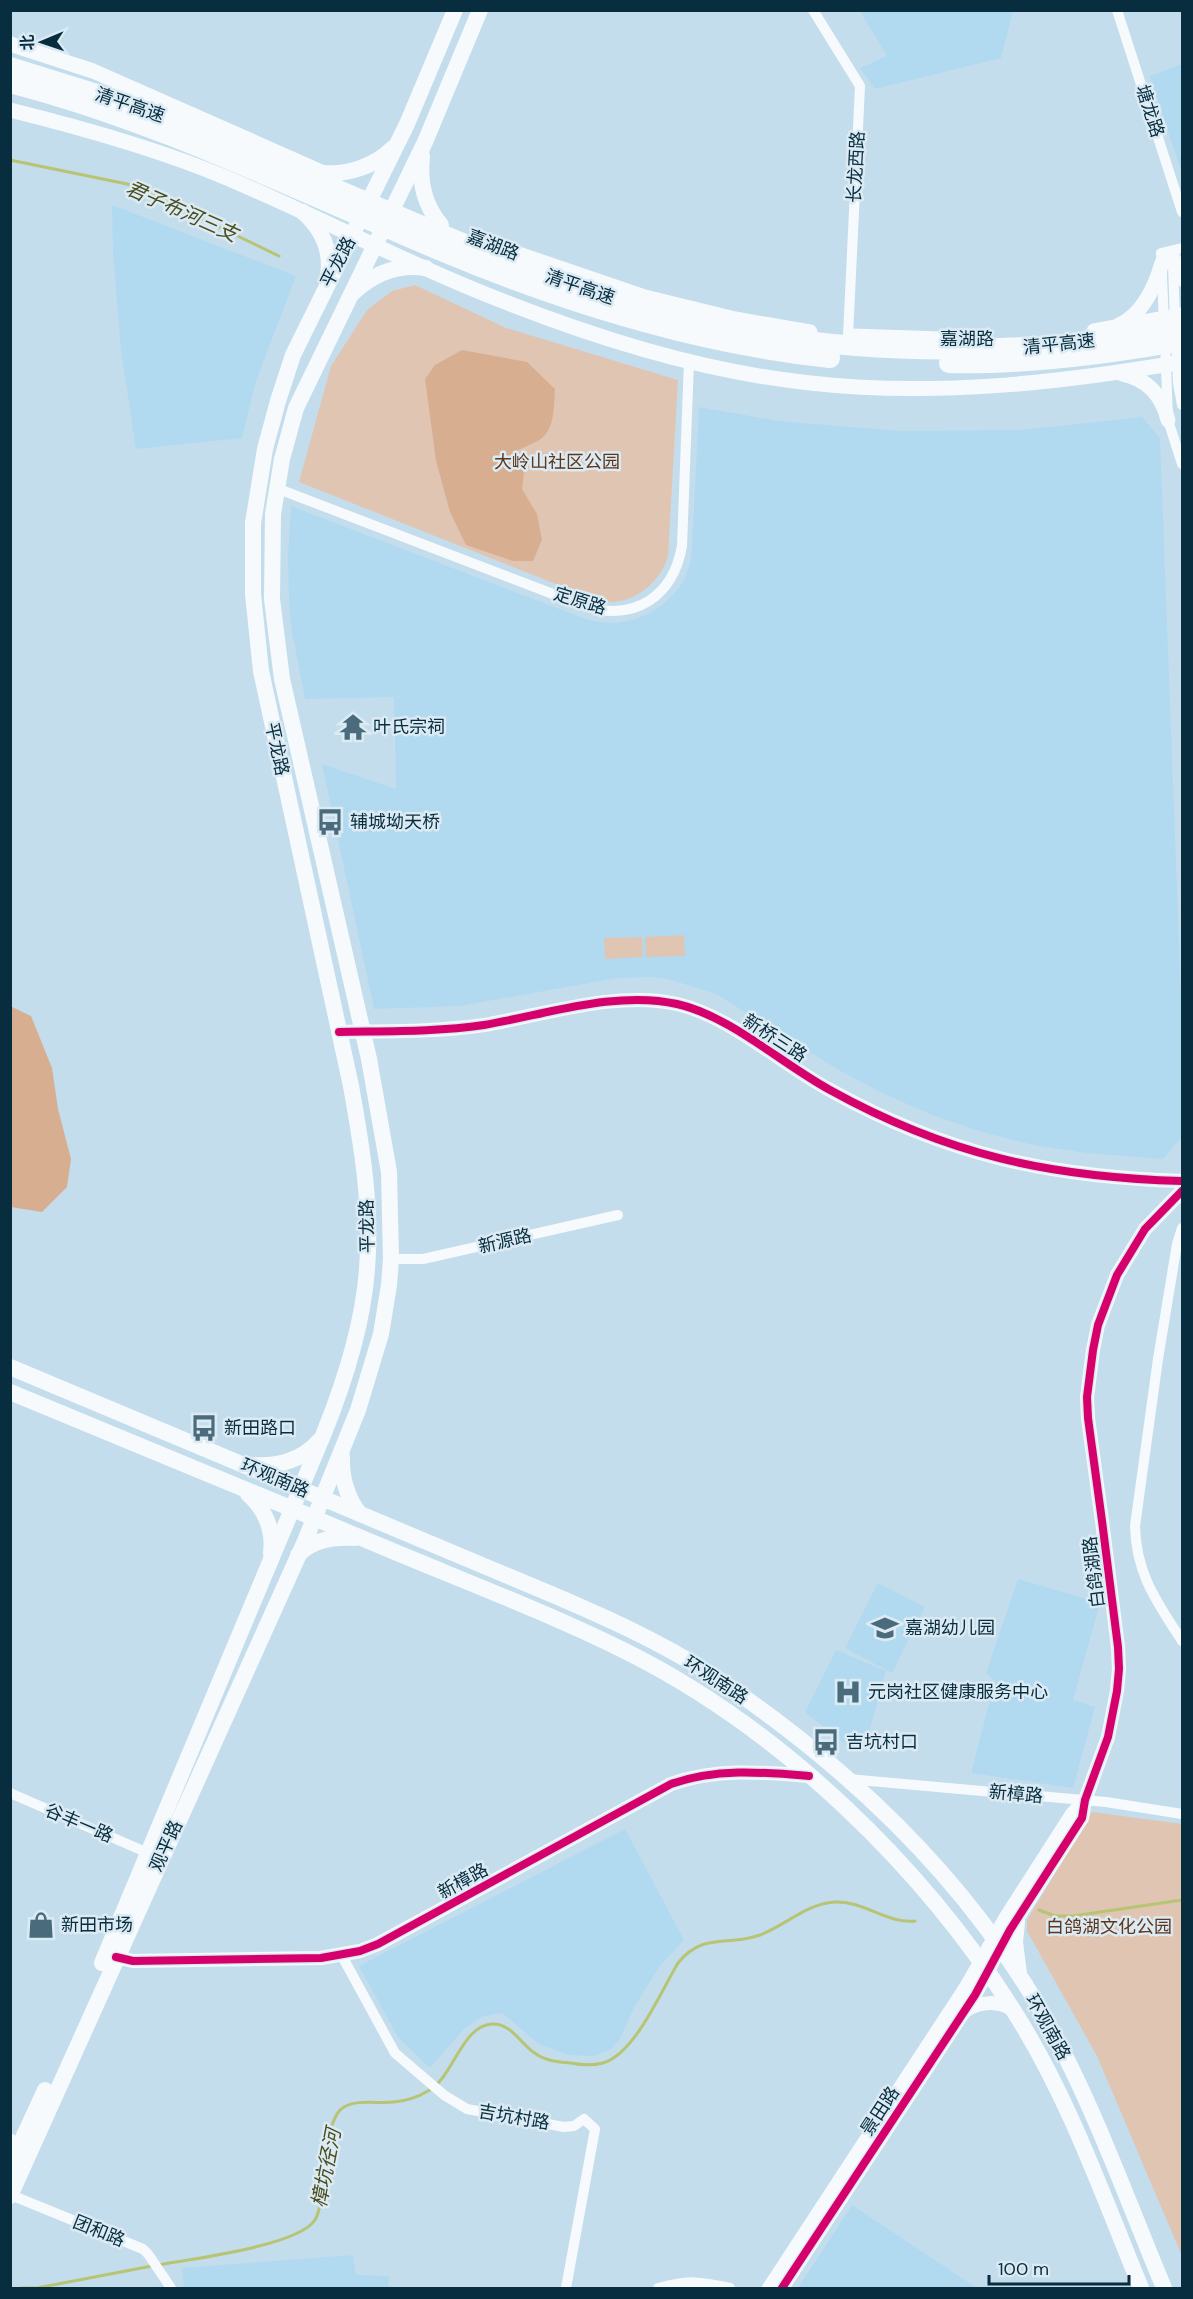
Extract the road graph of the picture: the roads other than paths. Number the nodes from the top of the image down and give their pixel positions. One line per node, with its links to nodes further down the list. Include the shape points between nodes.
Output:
1 (455, 10): 9 (main road, 平龙路)
2 (480, 10): 10 (main road, 平龙路)
3 (813, 10): 26 (street, 长龙西路, via 860,86)
4 (1117, 10): 15 (street, 塘龙路)
5 (10, 44): 11 (main road, 嘉湖路, via 93,71)
6 (10, 67): 24 (highway, 清平高速, via 189,126 512,264 697,322 826,344 937,350 1035,347 1113,338)
7 (10, 83): 27 (highway, 清平高速, via 182,138 517,280 607,312 696,336 832,358 955,363 1062,358)
8 (10, 110): 14 (main road, via 170,157)
9 (398, 141): 10 (main road); 11 (main road, via 380,159 360,168); 12 (main road, 平龙路)
10 (424, 144): 13 (main road, 平龙路); 16 (main road, via 422,187 429,208)
11 (323, 173): 12 (main road, 嘉湖路)
12 (372, 195): 13 (main road, 嘉湖路); 17 (main road, 平龙路)
13 (394, 205): 16 (main road, 嘉湖路); 18 (main road, 平龙路)
14 (303, 212): 17 (main road); 22 (main road, via 317,224 325,241)
15 (1182, 212)
16 (441, 225): 26 (main road, 嘉湖路, via 645,297 746,321)
17 (352, 234): 18 (main road); 22 (main road, 平龙路)
18 (374, 245): 20 (main road); 23 (main road, 平龙路)
19 (1170, 255): 21 (main road); 24 (street); 25 (main road, via 1144,304 1131,318)
20 (426, 268): 23 (main road, via 404,267 384,272 361,285); 28 (main road, via 554,320)
21 (1182, 279)
22 (326, 286): 35 (main road, 平龙路, via 293,355 271,423 256,501 252,567 266,697)
23 (346, 303): 34 (main road, 平龙路, via 296,408)
24 (1176, 319): 25 (main road, 嘉湖路); 29 (street)
25 (1113, 328): 26 (main road, 嘉湖路, via 982,340)
26 (848, 336)
27 (1182, 341)
28 (689, 361): 30 (main road, via 836,386 999,387); 34 (street, 定原路, via 679,561 661,592 630,609 601,611 587,607)
29 (1175, 363): 30 (main road); 31 (street); 32 (street)
30 (1113, 374): 32 (main road, via 1132,376 1149,386 1162,400)
31 (1182, 405)
32 (1168, 420): 33 (street)
33 (1182, 464)
34 (276, 488): 36 (main road, 平龙路, via 272,570 280,671)
35 (339, 1032): 36 (street, 新桥三路); 44 (main road, 平龙路, via 368,1201 368,1270 358,1325)
36 (363, 1032): 37 (street, 新桥三路, via 462,1028 620,1000 664,1001 707,1014 850,1101 950,1145 1056,1171); 41 (main road, 平龙路, via 389,1172)
37 (1182, 1181)
38 (1182, 1191): 60 (street, 白鸽湖路, via 1145,1229 1117,1275 1093,1350 1088,1418 1119,1670 1108,1737)
39 (618, 1215): 41 (street, 新源路, via 423,1259)
40 (1182, 1227): 56 (street, via 1158,1359 1135,1526 1144,1579)
41 (391, 1259): 45 (main road, 平龙路, via 381,1334)
42 (10, 1367): 46 (main road, 环观南路)
43 (10, 1392): 47 (main road, 环观南路)
44 (324, 1433): 46 (main road, via 311,1450 292,1460 268,1465); 48 (main road, 平龙路)
45 (343, 1449): 49 (main road, 平龙路); 51 (main road, via 345,1484)
46 (242, 1464): 48 (main road, 环观南路)
47 (242, 1488): 50 (main road, 环观南路); 55 (main road, via 268,1520)
48 (301, 1489): 49 (main road, 环观南路); 50 (main road, 平龙路)
49 (323, 1498): 51 (main road, 环观南路); 52 (main road, 观平路)
50 (292, 1509): 52 (main road, 环观南路); 55 (main road, 观平路)
51 (360, 1514): 58 (main road, 环观南路, via 604,1617 680,1656 739,1694)
52 (314, 1518): 53 (main road, 环观南路); 54 (main road, 观平路)
53 (369, 1541): 54 (main road, via 334,1538 312,1544); 57 (main road, 环观南路, via 628,1652 733,1717)
54 (298, 1556): 66 (main road, 观平路)
55 (270, 1563): 62 (main road, 观平路)
56 (1182, 1641)
57 (809, 1776): 65 (street, 新樟路, via 730,1772 700,1775 671,1784 378,1944); 67 (main road, 环观南路, via 897,1858)
58 (848, 1779): 60 (street, 新樟路); 64 (main road, 环观南路, via 918,1847)
59 (10, 1793): 62 (street, 谷丰一路)
60 (1085, 1800): 61 (street, 新樟路); 63 (street, 白鸽湖路, via 1082,1818); 64 (street, 白鸽湖路, via 1072,1814)
61 (1182, 1814)
62 (148, 1853): 71 (main road, 观平路)
63 (1020, 1914): 64 (street, 白鸽湖路); 68 (street, via 1016,1942)
64 (997, 1944): 67 (street, 景田路); 68 (main road, 环观南路)
65 (342, 1956): 66 (street, 新樟路, via 133,1961); 75 (street, 吉坑村路, via 395,2053 444,2095 467,2109 564,2127 585,2119 595,2129)
66 (116, 1957): 73 (main road, 观平路)
67 (984, 1967): 69 (main road, 环观南路); 70 (street, 景田路); 78 (street, 景田路, via 966,1987)
68 (1021, 1979): 81 (main road, 环观南路, via 1085,2098)
69 (1014, 2011): 70 (street, via 995,2003 980,2004); 80 (main road, 环观南路, via 1066,2109)
70 (963, 2012): 79 (street, 景田路)
71 (15, 2141): 72 (main road, 观平路)
72 (10, 2166)
73 (11, 2195): 74 (street, 团和路, via 136,2246 148,2254)
74 (171, 2289)
75 (566, 2289)
76 (658, 2289): 77 (street, via 701,2281)
77 (730, 2289)
78 (769, 2289)
79 (782, 2289)
80 (1141, 2289)
81 (1164, 2289)

